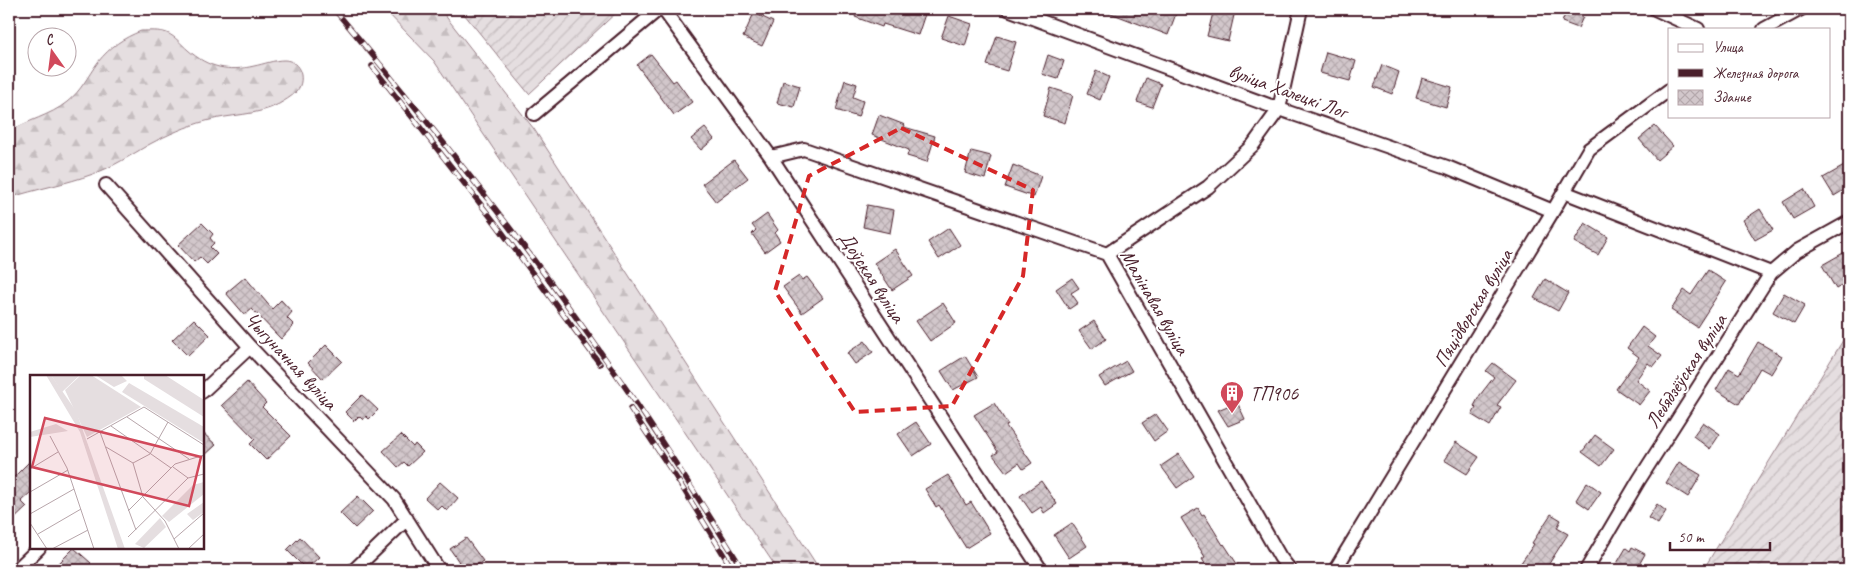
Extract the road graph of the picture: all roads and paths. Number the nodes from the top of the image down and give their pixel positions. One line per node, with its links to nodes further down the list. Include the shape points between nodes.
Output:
1 (659, 9): 11 (street)
2 (663, 9): 12 (street, Доўская вуліца)
3 (1008, 9): 10 (street, вуліца Халецкі Лог)
4 (1301, 9): 10 (street)
5 (1655, 9): 7 (street)
6 (1801, 9): 8 (street)
7 (1696, 28)
8 (1766, 28)
9 (1668, 91): 14 (street, Пяцідворская вуліца, via 1589,149)
10 (1279, 109): 15 (street, вуліца Халецкі Лог, via 1447,167); 17 (street, via 1254,145 1208,187)
11 (534, 114)
12 (771, 157): 17 (street, Малінавая вуліца, via 804,149); 26 (street, Доўская вуліца)
13 (106, 185): 19 (street, Чыгуначная вуліца)
14 (1564, 192): 15 (street, Пяцідворская вуліца); 18 (street)
15 (1554, 211): 28 (street, Пяцідворская вуліца)
16 (1849, 222): 18 (street, Лебядзёўская вуліца, via 1797,251)
17 (1107, 254): 27 (street, Малінавая вуліца)
18 (1771, 273): 29 (street, Лебядзёўская вуліца, via 1639,480)
19 (250, 347): 20 (street); 21 (street, Чыгуначная вуліца, via 394,500)
20 (204, 390)
21 (407, 519): 24 (street); 25 (street, Чыгуначная вуліца)
22 (38, 549): 23 (street)
23 (16, 570)
24 (354, 570)
25 (439, 570)
26 (1041, 570)
27 (1290, 570)
28 (1335, 570)
29 (1586, 570)

